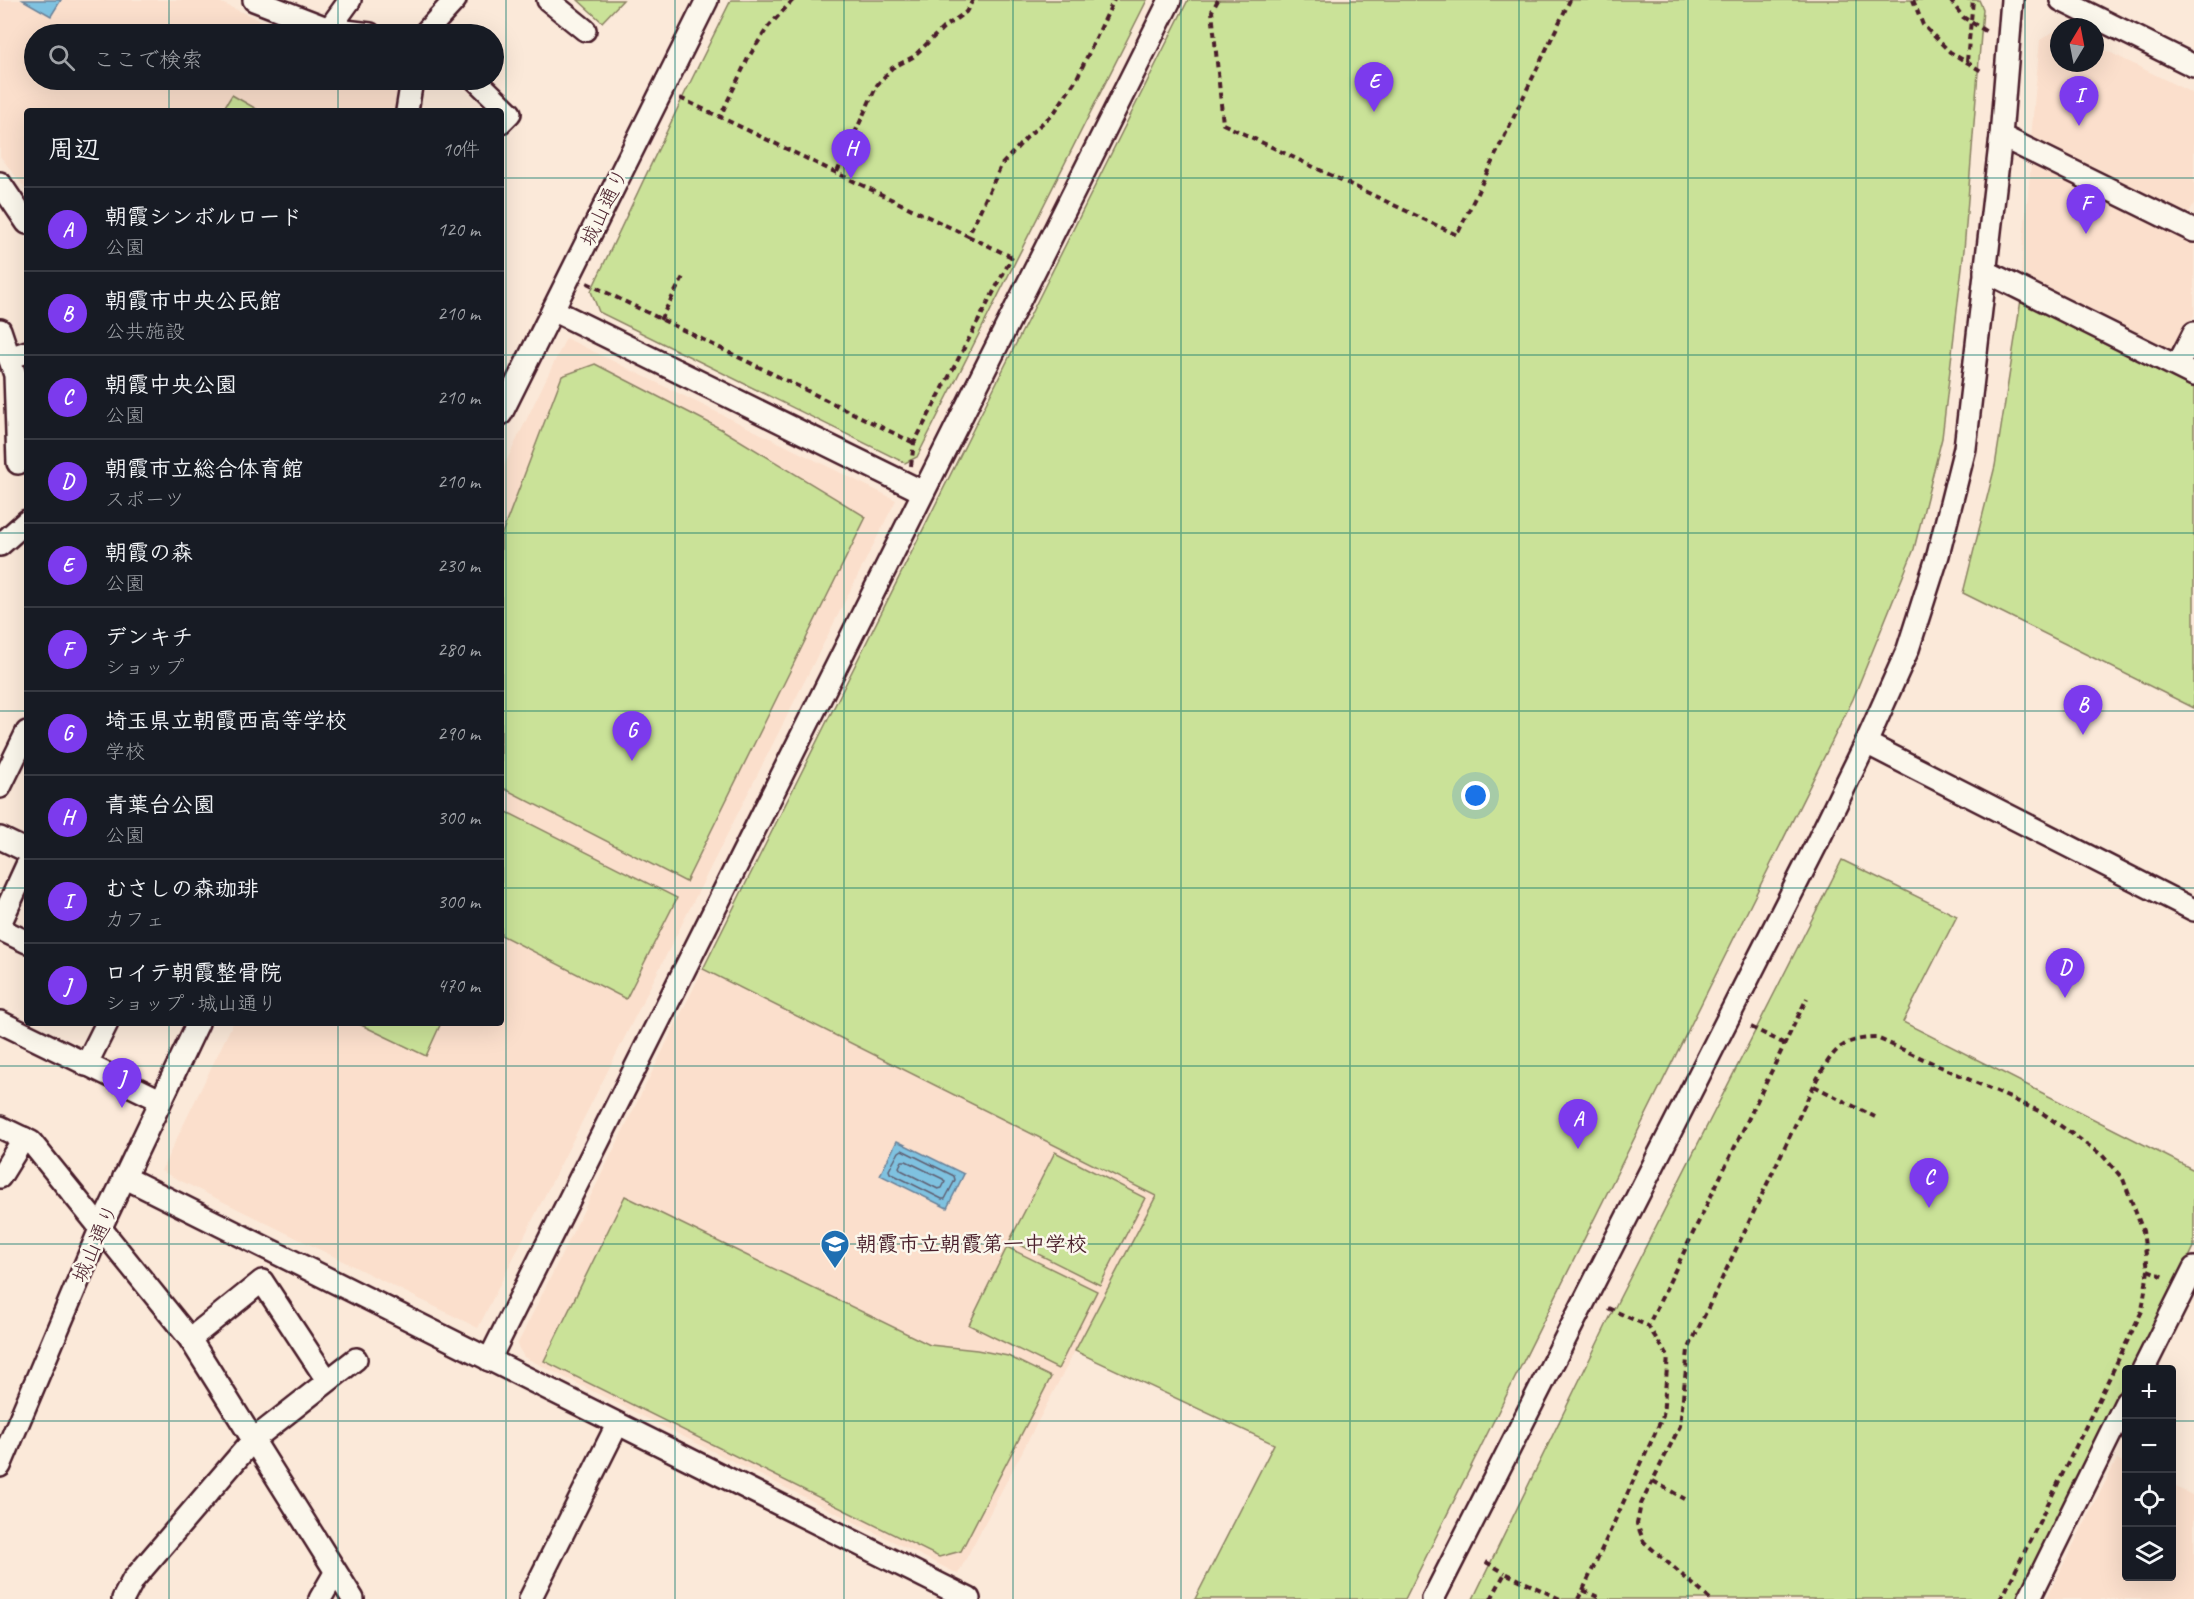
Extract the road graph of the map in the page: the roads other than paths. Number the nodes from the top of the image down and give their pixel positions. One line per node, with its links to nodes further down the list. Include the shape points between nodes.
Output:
1 (254, 0): 9 (street)
2 (350, 0): 10 (street)
3 (455, 0): 11 (street)
4 (548, 0): 12 (street)
5 (707, 0): 23 (street, 城山通り)
6 (1170, 0): 30 (street)
7 (2012, 0): 18 (street)
8 (2061, 0): 13 (street)
9 (315, 24)
10 (332, 24)
11 (433, 24)
12 (585, 30)
13 (2194, 66)
14 (410, 90): 16 (street)
15 (486, 90): 17 (street, via 510,113)
16 (407, 108)
17 (504, 119)
18 (2001, 136): 21 (street); 22 (street)
19 (0, 183): 20 (street)
20 (24, 219)
21 (2194, 231)
22 (1985, 271): 27 (street); 34 (street, via 1965,448 1941,545 1908,649)
23 (553, 310): 28 (street, 城山通り); 30 (street)
24 (0, 330): 26 (street)
25 (2194, 333): 27 (street)
26 (18, 355): 29 (street)
27 (2186, 371)
28 (507, 385)
29 (18, 462)
30 (923, 492): 57 (street)
31 (24, 524): 32 (street)
32 (0, 544)
33 (24, 736): 35 (street)
34 (1866, 743): 40 (street); 70 (street)
35 (15, 750): 36 (street)
36 (0, 787)
37 (0, 838): 38 (street)
38 (24, 850)
39 (24, 872): 41 (street)
40 (2194, 910)
41 (0, 924)
42 (0, 929): 43 (street)
43 (24, 941)
44 (0, 1022): 47 (street)
45 (106, 1026): 47 (street)
46 (197, 1026): 48 (street, 城山通り)
47 (86, 1065): 48 (street)
48 (160, 1100): 52 (street, 城山通り)
49 (0, 1127): 50 (street)
50 (24, 1138): 51 (street); 53 (street, via 32,1142)
51 (0, 1177)
52 (124, 1177): 53 (street, 城山通り); 57 (street)
53 (101, 1227): 55 (street); 63 (street, 城山通り)
54 (2194, 1268): 58 (street)
55 (190, 1339): 59 (street, via 262,1281); 62 (street)
56 (356, 1359): 59 (street)
57 (489, 1360): 61 (street)
58 (2146, 1365)
59 (327, 1380): 62 (street)
60 (2122, 1412): 71 (street)
61 (617, 1425): 68 (street); 69 (street)
62 (252, 1440): 64 (street); 65 (street, via 133,1580)
63 (0, 1466)
64 (335, 1573): 66 (street); 67 (street)
65 (123, 1599)
66 (320, 1599)
67 (352, 1599)
68 (530, 1599)
69 (969, 1599)
70 (1433, 1599)
71 (2029, 1599)

